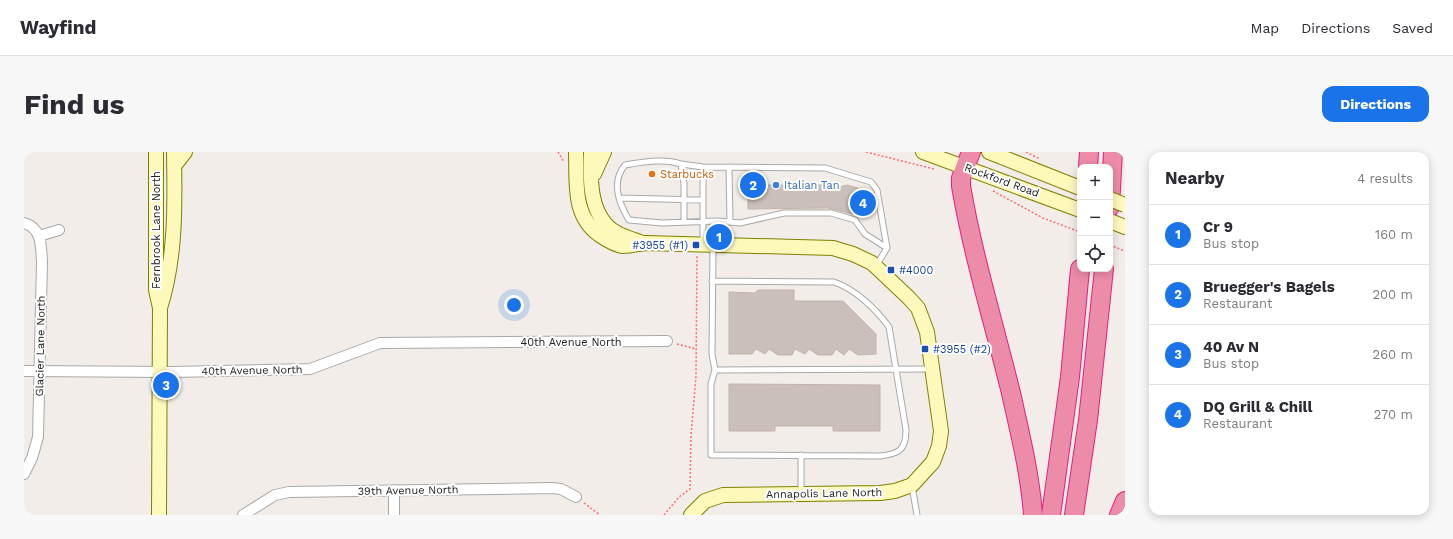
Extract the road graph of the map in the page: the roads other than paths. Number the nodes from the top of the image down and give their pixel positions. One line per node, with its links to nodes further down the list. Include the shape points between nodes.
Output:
1 (156, 152): 43 (street, Fernbrook Lane North, via 156,290)
2 (174, 152): 15 (street, Fernbrook Lane North)
3 (185, 152): 15 (street)
4 (568, 152): 18 (street, via 572,156)
5 (576, 152): 18 (street)
6 (591, 152): 19 (street)
7 (604, 152): 19 (street)
8 (923, 152): 12 (street, Rockford Road)
9 (989, 152): 20 (street, Rockford Road)
10 (1089, 152): 14 (highway)
11 (1113, 152): 24 (highway)
12 (968, 159): 27 (street, Rockford Road, via 1036,193); 63 (highway, via 961,178 963,196 1024,447)
13 (681, 164): 16 (lane); 21 (lane, via 625,164 618,173); 22 (lane)
14 (1088, 164)
15 (174, 166): 43 (street, Fernbrook Lane North, via 174,229 166,291)
16 (703, 167): 17 (lane); 23 (lane)
17 (729, 167): 30 (lane); 37 (lane, via 825,168 872,182 876,190)
18 (577, 174): 36 (street, via 580,210 586,223 608,241 622,246)
19 (591, 182): 36 (street, via 594,200 606,224 626,237)
20 (1077, 187)
21 (619, 198): 22 (lane); 29 (lane, via 621,208 629,220)
22 (684, 200): 23 (lane); 29 (lane)
23 (703, 200): 28 (lane)
24 (1110, 200)
25 (1113, 200): 26 (street, bridge)
26 (1125, 204)
27 (1077, 209)
28 (703, 221): 29 (lane); 30 (lane); 38 (lane)
29 (684, 222)
30 (730, 222): 37 (lane, via 740,223 784,212 831,212 854,220 865,234)
31 (1113, 222): 33 (street)
32 (24, 223): 35 (street, via 36,230)
33 (1125, 227)
34 (59, 230): 35 (street)
35 (39, 236): 49 (street, Glacier Lane North, via 42,262)
36 (644, 243): 38 (street)
37 (887, 248): 39 (lane)
38 (704, 249): 39 (street, via 812,246 833,248 853,254); 42 (lane)
39 (876, 267): 45 (street, via 918,308 927,332)
40 (1080, 272): 64 (highway, via 1070,378)
41 (1104, 272): 65 (highway, via 1088,420)
42 (712, 281): 46 (lane, via 712,354); 47 (lane, via 834,282 847,286 882,317 889,327)
43 (160, 308): 50 (street, Fernbrook Lane North)
44 (666, 341): 50 (street, 40th Avenue North, via 380,343 310,369)
45 (932, 369): 47 (lane); 53 (street, via 941,431 939,446 933,462)
46 (715, 370): 47 (lane); 51 (lane, via 711,384 711,456)
47 (897, 370): 51 (lane, via 906,430 906,442 901,451 880,456)
48 (24, 371): 49 (street, 40th Avenue North)
49 (40, 371): 50 (street, 40th Avenue North); 52 (street, Glacier Lane North, via 38,437)
50 (160, 372): 58 (street, Fernbrook Lane North)
51 (801, 456): 55 (lane)
52 (24, 474)
53 (912, 485): 55 (street, Annapolis Lane North, via 880,493); 62 (lane)
54 (394, 490): 56 (street, 39th Avenue North, via 552,488 561,489); 59 (street, 39th Avenue North, via 289,492 275,495); 60 (street)
55 (801, 493): 61 (street, Annapolis Lane North, via 723,495 705,501)
56 (576, 497)
57 (1125, 501): 66 (highway)
58 (159, 515)
59 (244, 515)
60 (394, 515)
61 (691, 515)
62 (917, 515)
63 (1033, 515)
64 (1051, 515)
65 (1074, 515)
66 (1119, 515)

